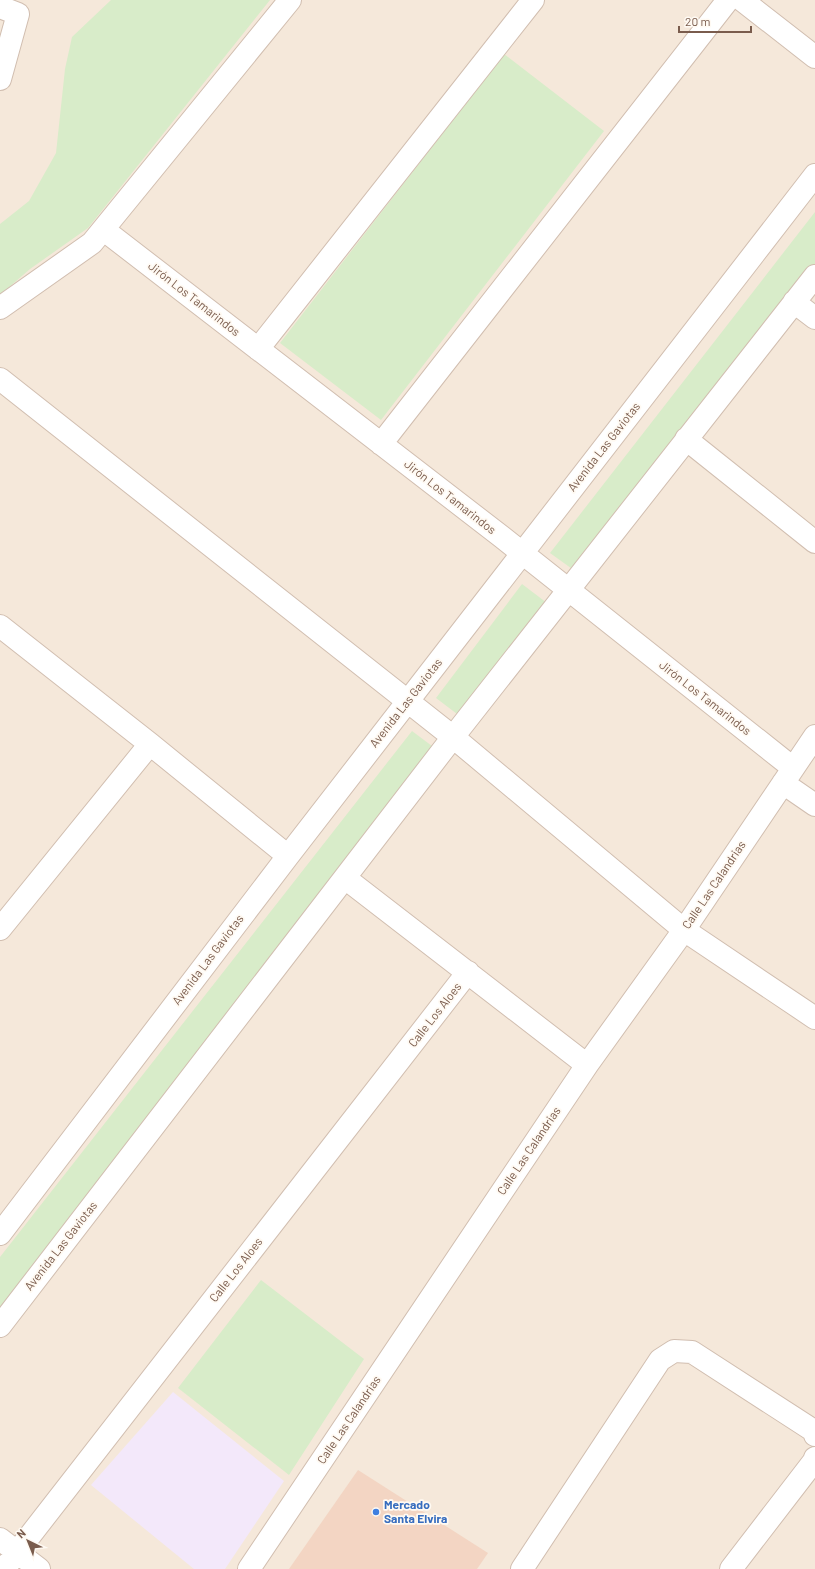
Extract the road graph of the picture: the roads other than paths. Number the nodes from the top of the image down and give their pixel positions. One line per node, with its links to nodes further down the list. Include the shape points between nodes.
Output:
1 (290, 0): 9 (street)
2 (533, 0): 14 (street)
3 (728, 0): 17 (street)
4 (742, 0): 6 (street)
5 (0, 6): 7 (street, via 18,14)
6 (815, 58)
7 (0, 79)
8 (815, 175): 19 (street, Avenida Las Gaviotas)
9 (104, 230): 12 (street, via 92,243); 14 (street, Jirón Los Tamarindos)
10 (815, 276): 11 (street, Avenida Las Gaviotas)
11 (794, 302): 13 (street); 16 (street, Avenida Las Gaviotas)
12 (0, 308)
13 (815, 318)
14 (258, 349): 17 (street, Jirón Los Tamarindos)
15 (0, 379): 22 (street)
16 (686, 439): 18 (street); 20 (street, Avenida Las Gaviotas)
17 (381, 444): 19 (street, Jirón Los Tamarindos)
18 (815, 542)
19 (522, 553): 20 (street, Jirón Los Tamarindos); 22 (street, Avenida Las Gaviotas)
20 (569, 590): 24 (street, Avenida Las Gaviotas); 26 (street, Jirón Los Tamarindos)
21 (0, 626): 25 (street)
22 (407, 701): 24 (street); 28 (street, Avenida Las Gaviotas)
23 (815, 736): 26 (street, Calle Las Calandrias)
24 (453, 737): 29 (street, Avenida Las Gaviotas); 31 (street)
25 (150, 744): 28 (street); 30 (street)
26 (788, 776): 27 (street, Jirón Los Tamarindos); 31 (street, Calle Las Calandrias)
27 (815, 805)
28 (288, 856): 35 (street, Avenida Las Gaviotas)
29 (345, 878): 32 (street); 36 (street, Avenida Las Gaviotas)
30 (0, 929)
31 (684, 930): 33 (street); 34 (street, Calle Las Calandrias)
32 (468, 972): 34 (street); 40 (street, Calle Los Aloes)
33 (815, 1018)
34 (587, 1065): 43 (street, Calle Las Calandrias)
35 (0, 1234)
36 (0, 1326)
37 (815, 1435): 44 (street, via 814,1431 692,1352 674,1351 660,1360)
38 (815, 1458): 45 (street)
39 (0, 1539): 40 (street)
40 (17, 1552): 41 (street, Calle Los Aloes); 42 (street)
41 (4, 1569)
42 (39, 1569)
43 (249, 1569)
44 (522, 1569)
45 (731, 1569)

